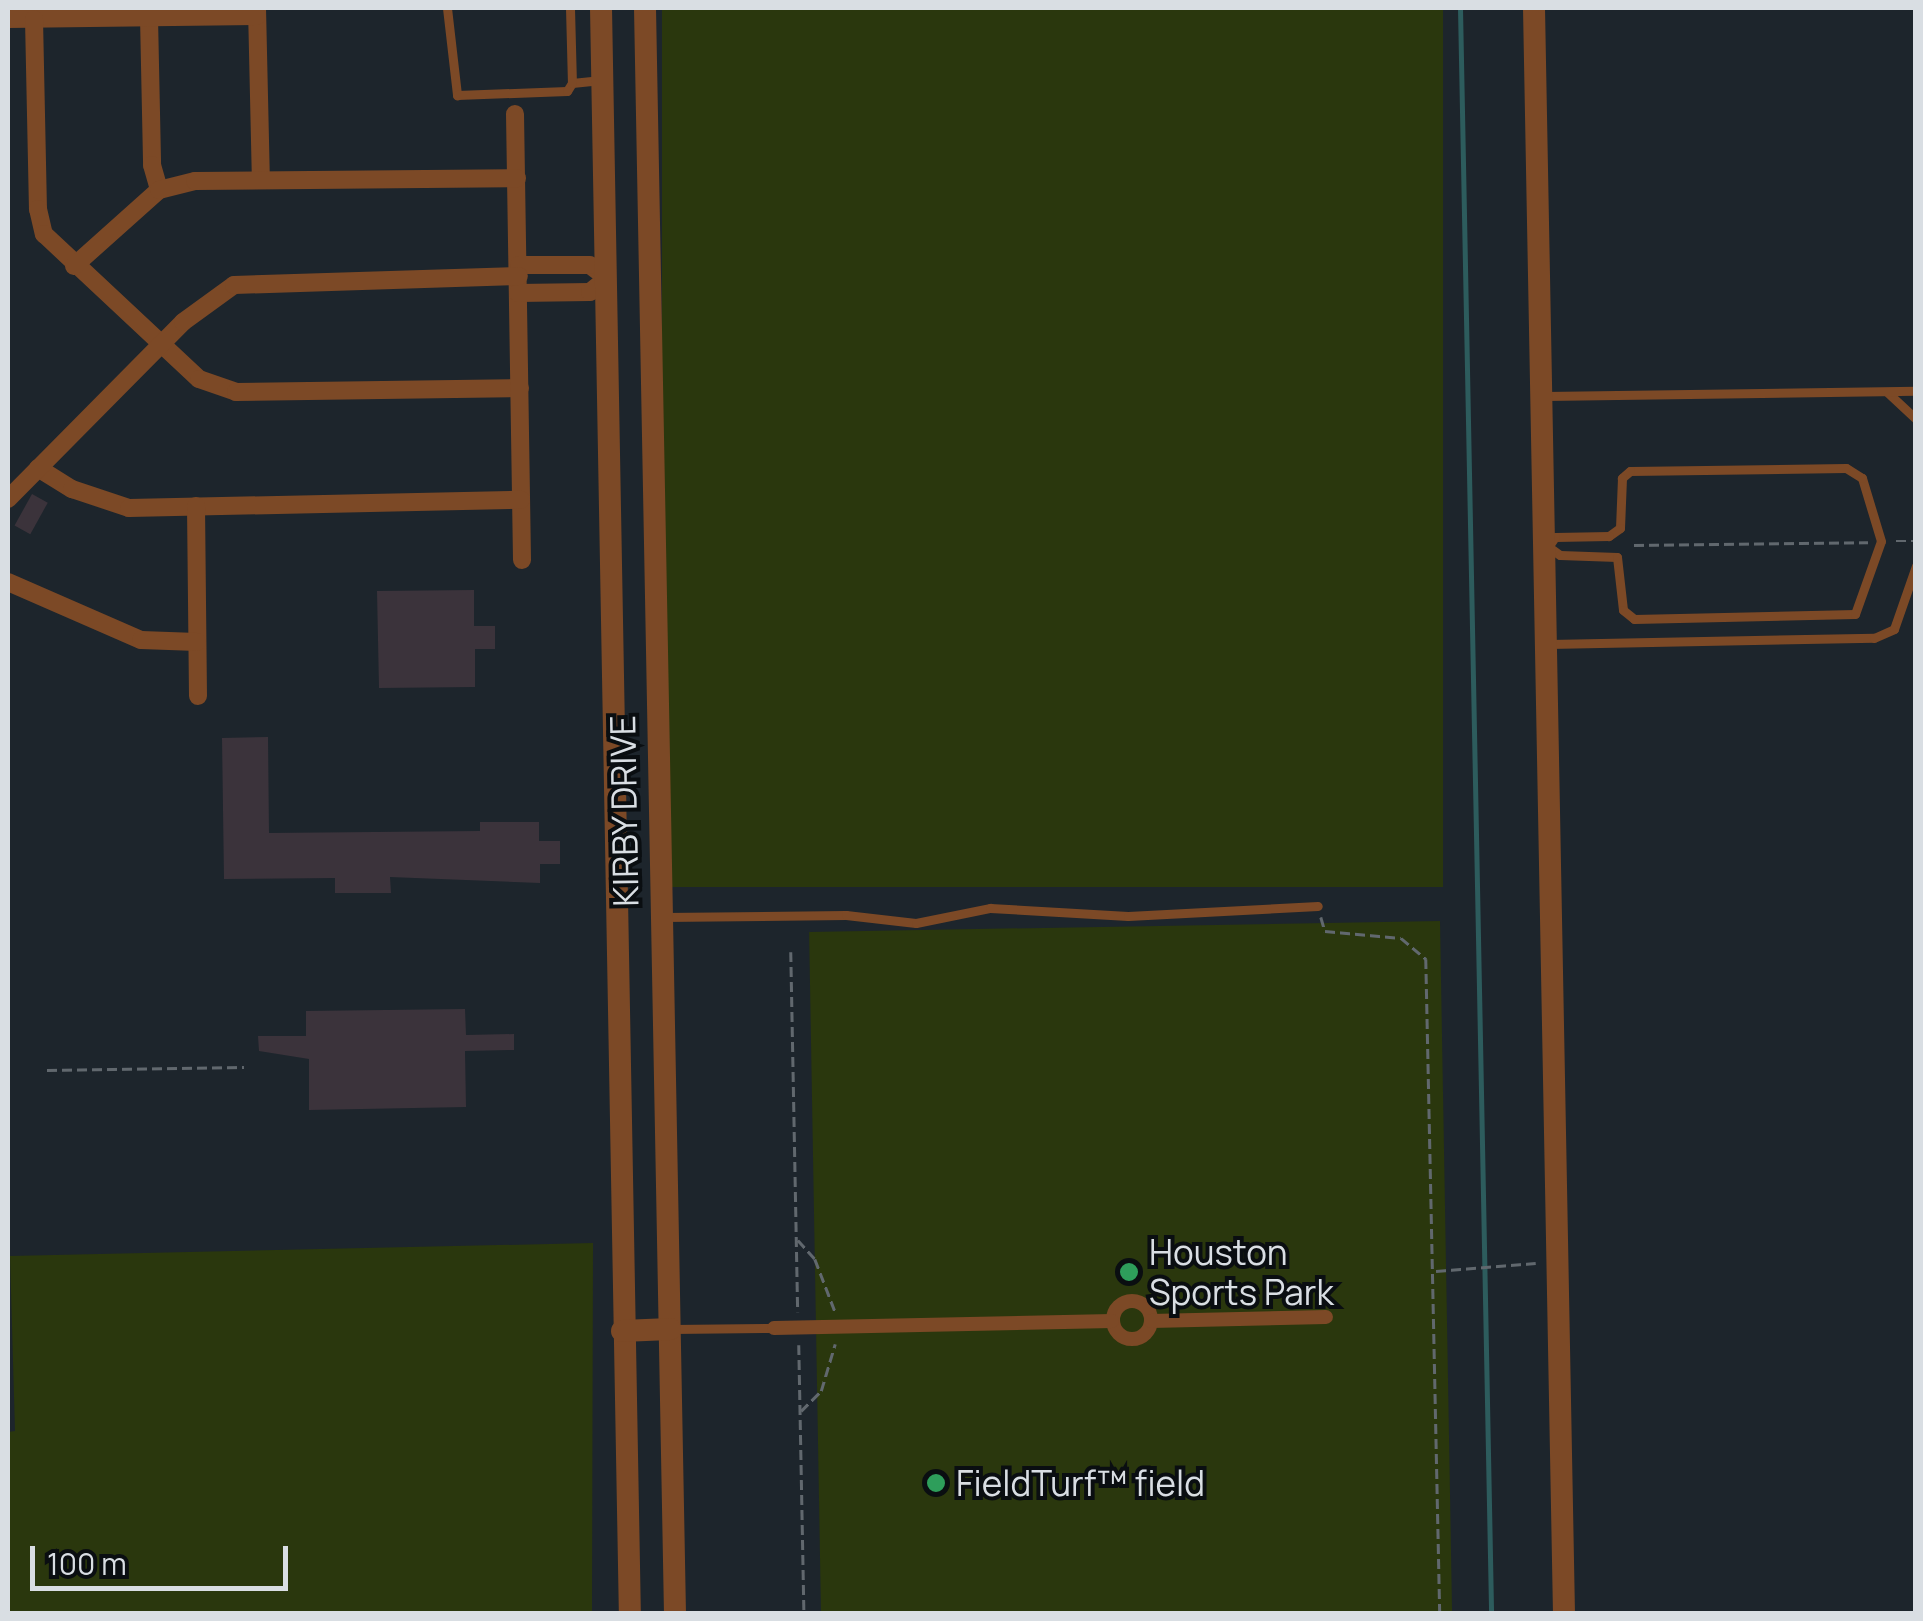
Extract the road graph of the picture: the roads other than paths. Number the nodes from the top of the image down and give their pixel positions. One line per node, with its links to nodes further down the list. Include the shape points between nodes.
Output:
1 (447, 8): 11 (lane, via 456,95 567,92)
2 (570, 8): 11 (lane)
3 (601, 8): 10 (street, KIRBY DRIVE)
4 (645, 8): 19 (street, KIRBY DRIVE)
5 (1534, 8): 24 (street)
6 (257, 12): 7 (street); 14 (street)
7 (149, 18): 9 (street); 15 (street, via 152,165)
8 (8, 19): 9 (street)
9 (34, 19): 16 (street, via 38,209 44,234)
10 (603, 80): 11 (lane); 18 (street, KIRBY DRIVE)
11 (572, 83)
12 (516, 114): 13 (street)
13 (517, 178): 14 (street); 17 (street)
14 (261, 180): 15 (street, via 195,181)
15 (160, 190): 16 (street)
16 (74, 266): 20 (street)
17 (519, 278): 18 (street, via 590,265); 18 (street, via 590,292); 20 (street, via 234,285); 21 (street)
18 (607, 278): 19 (street); 35 (street, KIRBY DRIVE)
19 (652, 278): 34 (street, KIRBY DRIVE)
20 (161, 344): 21 (street, via 200,379 236,392); 26 (street)
21 (520, 388): 28 (street)
22 (1887, 392): 23 (lane); 24 (lane); 25 (lane)
23 (1916, 392)
24 (1542, 396): 30 (street)
25 (1916, 419)
26 (38, 468): 27 (street); 29 (street, via 100,501)
27 (8, 499)
28 (522, 500): 29 (street); 31 (street)
29 (196, 506): 36 (street)
30 (1547, 545): 30 (lane, via 1555,536 1608,536 1620,528 1622,478 1630,470 1728,468 1846,468 1862,478 1881,542 1856,614 1634,619 1623,610 1617,557 1560,555); 37 (street)
31 (522, 560)
32 (1916, 566): 37 (lane, via 1894,629 1874,638)
33 (8, 582): 36 (street, via 141,640)
34 (655, 602): 35 (street); 40 (street, KIRBY DRIVE)
35 (613, 604): 41 (street, KIRBY DRIVE)
36 (197, 642): 38 (street)
37 (1546, 644): 50 (street)
38 (198, 696)
39 (1318, 906): 40 (lane, via 1128,916 990,908 916,924 846,915)
40 (661, 917): 41 (street); 47 (street, KIRBY DRIVE)
41 (619, 918): 46 (street, KIRBY DRIVE)
42 (1326, 1317): 44 (street)
43 (1112, 1321): 44 (street, via 1122,1336 1135,1338); 44 (street, via 1116,1309 1132,1300 1143,1304); 45 (street)
44 (1151, 1321)
45 (774, 1328): 47 (lane)
46 (622, 1330): 47 (street); 48 (street, KIRBY DRIVE)
47 (670, 1330): 49 (street, KIRBY DRIVE)
48 (630, 1614)
49 (675, 1614)
50 (1564, 1614)

